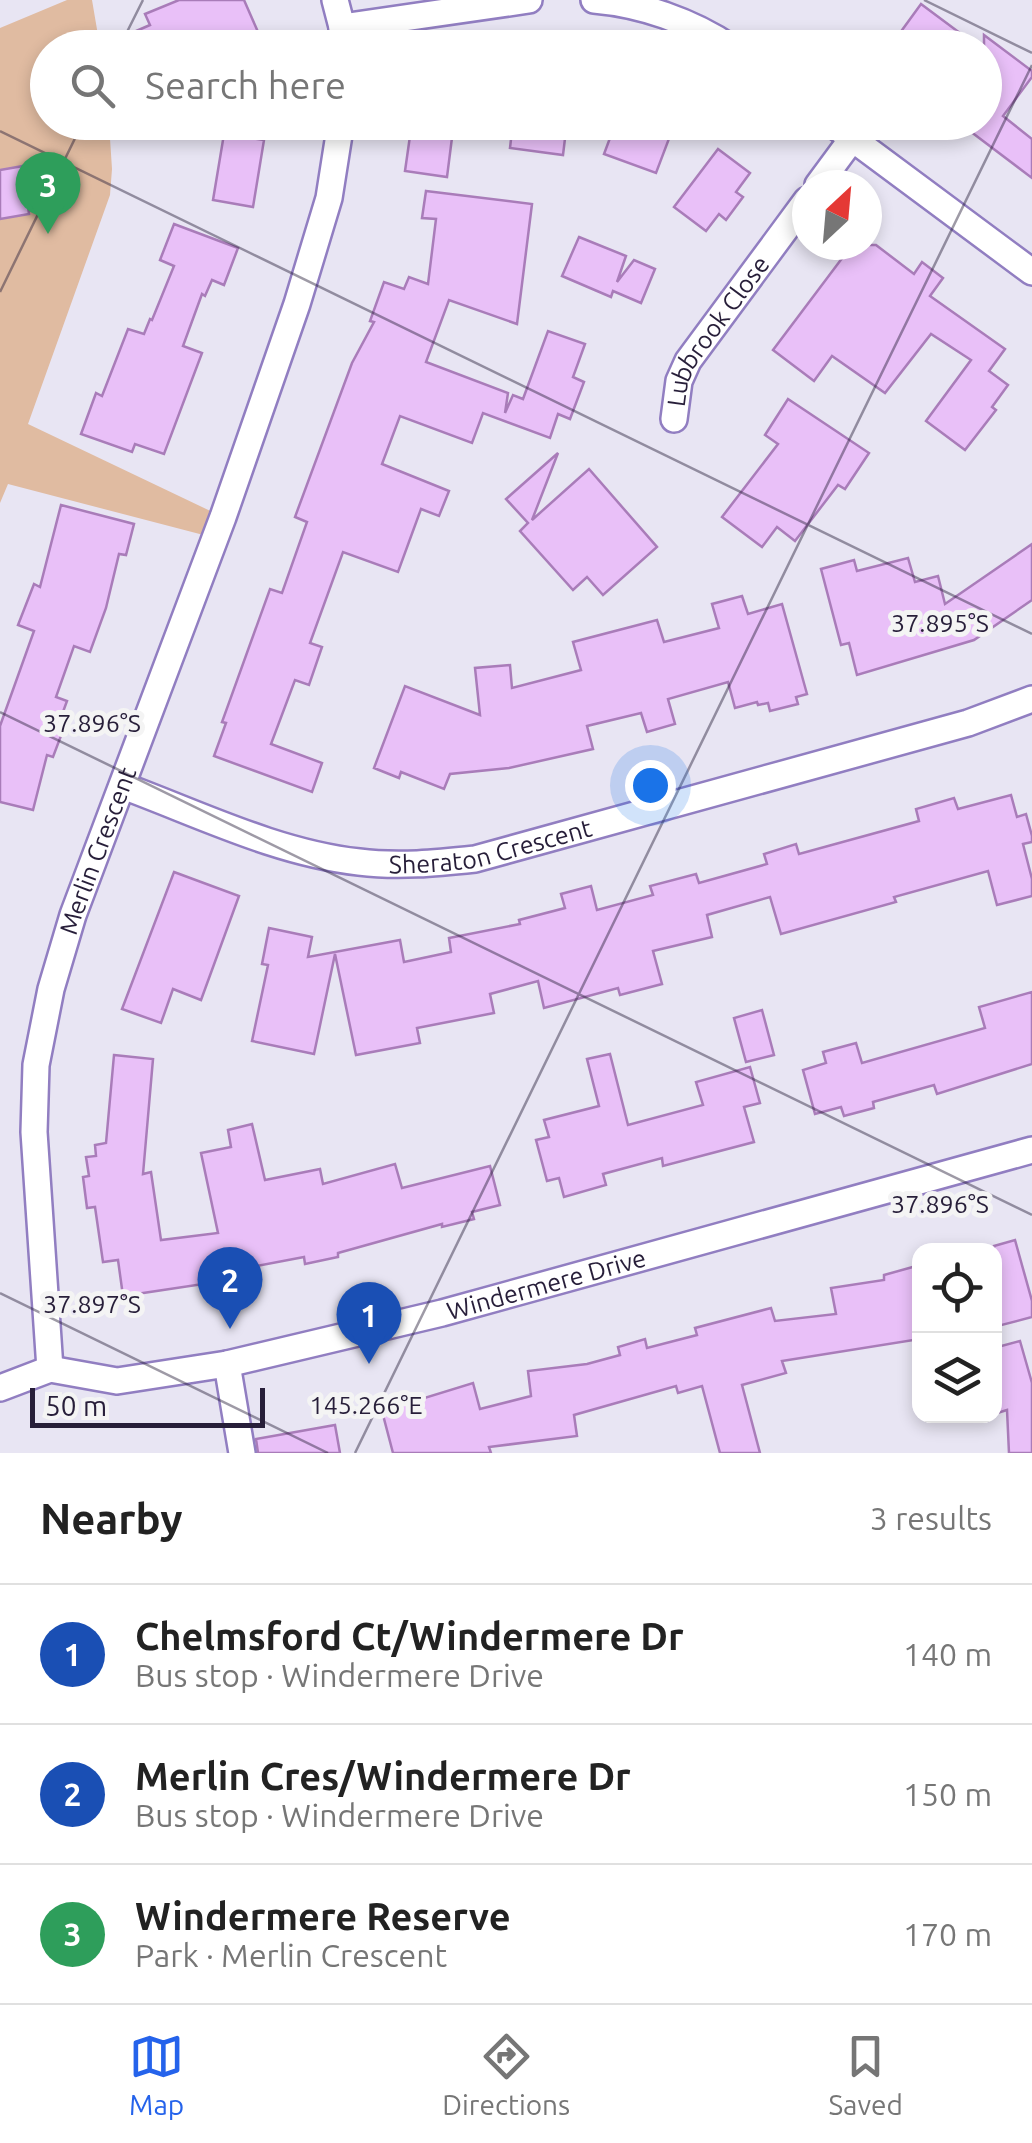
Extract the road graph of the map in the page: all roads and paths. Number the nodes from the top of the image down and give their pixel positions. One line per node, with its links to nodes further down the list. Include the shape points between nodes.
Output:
1 (335, 0): 4 (street)
2 (529, 0): 5 (street)
3 (594, 0): 6 (street, via 634,6)
4 (341, 30)
5 (377, 30)
6 (695, 30)
7 (337, 140): 15 (street, Merlin Crescent, via 297,304)
8 (851, 140): 10 (street)
9 (853, 140): 12 (street)
10 (829, 170)
11 (792, 220): 13 (street, Lubbrook Close, via 688,361)
12 (1032, 272)
13 (674, 419)
14 (1032, 699): 15 (street, Sheraton Crescent, via 968,723 494,854 436,863 357,862 298,850)
15 (123, 786): 18 (street, Merlin Crescent, via 73,916 36,1065 34,1132)
16 (1032, 1150): 17 (street, Windermere Drive, via 442,1313)
17 (227, 1364): 18 (street, Windermere Drive, via 117,1380); 20 (street)
18 (50, 1369): 19 (street)
19 (0, 1388)
20 (242, 1453)

